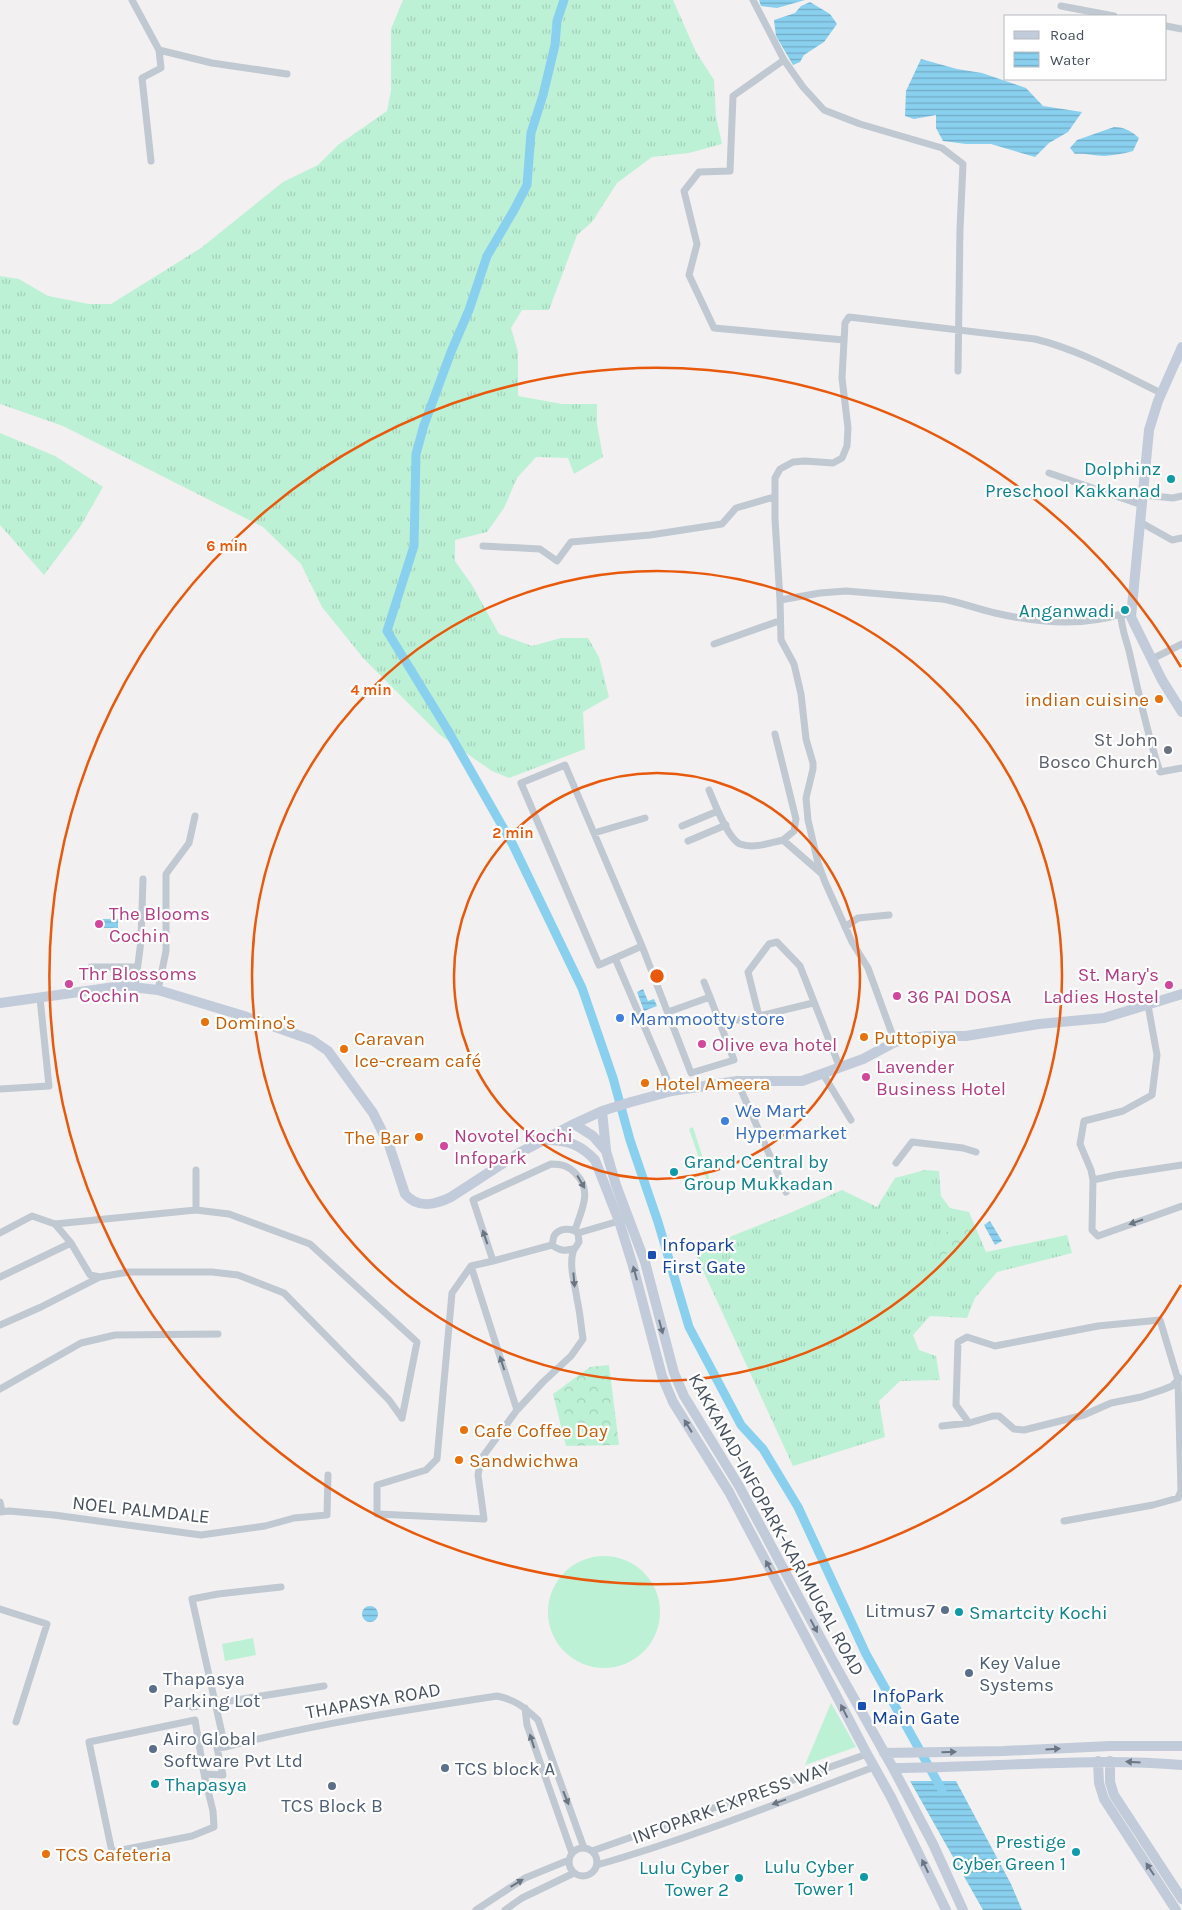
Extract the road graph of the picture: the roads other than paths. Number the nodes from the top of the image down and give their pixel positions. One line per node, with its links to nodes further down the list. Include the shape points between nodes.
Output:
1 (132, 0): 7 (street)
2 (753, 0): 8 (street)
3 (1061, 6): 4 (street)
4 (1109, 15)
5 (1167, 26): 6 (street)
6 (1182, 29)
7 (159, 50): 9 (street, via 212,63); 10 (street, via 161,68 142,78)
8 (784, 60): 11 (street, via 824,110 942,148 963,164); 12 (street, via 733,96 730,171 698,172 684,191 697,244 689,275 714,328)
9 (287, 74)
10 (151, 161)
11 (958, 330): 12 (street, via 849,317 845,323); 14 (street); 15 (street, via 1059,345)
12 (844, 340): 17 (street, via 842,378 848,428 847,446 842,458 833,463 793,462 780,469 775,478)
13 (1182, 347): 15 (main road)
14 (958, 371)
15 (1161, 393): 19 (main road, via 1149,430)
16 (1049, 473): 19 (street)
17 (774, 496): 22 (street, via 736,508 722,524 571,542 557,561 540,549); 23 (street)
18 (1182, 496): 19 (street)
19 (1142, 500): 20 (main road)
20 (1140, 522): 21 (street, via 1172,540); 24 (main road)
21 (1182, 538)
22 (483, 546)
23 (780, 600): 24 (street, via 846,592 942,599 996,614 1076,623); 25 (street)
24 (1126, 616): 28 (main road); 31 (street, via 1121,626 1160,772)
25 (779, 622): 26 (street); 41 (street, via 780,640 792,658 798,680 806,739 813,762 806,798 808,820)
26 (714, 644)
27 (1182, 644): 28 (street)
28 (1152, 659): 29 (main road)
29 (1182, 712)
30 (775, 734): 39 (street, via 796,819 794,831)
31 (1182, 768)
32 (709, 790): 33 (street)
33 (718, 811): 36 (street); 37 (street)
34 (195, 816): 53 (street, via 189,843 166,874 166,952)
35 (645, 818): 38 (street)
36 (726, 825): 39 (street, via 740,844 757,846); 40 (street)
37 (682, 826)
38 (594, 833): 47 (street); 48 (street, via 565,765 521,783 599,965)
39 (782, 840): 41 (street)
40 (688, 841)
41 (822, 874): 46 (street)
42 (143, 879): 44 (street)
43 (889, 915): 46 (street, via 858,918)
44 (142, 916): 45 (street); 50 (street)
45 (123, 917)
46 (845, 927): 63 (street, via 868,968)
47 (642, 946): 48 (street); 60 (street)
48 (615, 958): 68 (street)
49 (90, 967): 50 (street)
50 (137, 967): 52 (street)
51 (704, 982): 55 (street)
52 (135, 987): 53 (main road); 56 (main road)
53 (158, 990): 72 (main road, via 271,1025 312,1040 328,1051 373,1113 389,1146 405,1194 419,1204 445,1200 519,1153)
54 (1182, 994): 59 (main road)
55 (710, 997): 60 (street); 60 (street, via 734,1060 691,1073)
56 (40, 998): 57 (main road); 67 (street, via 49,1086)
57 (0, 1002)
58 (813, 1003): 61 (street); 61 (street, via 800,966 777,942 769,944 748,972); 64 (street)
59 (1148, 1005): 63 (main road, via 1104,1018); 78 (street, via 1157,1055 1152,1095 1123,1111 1084,1120 1080,1144)
60 (668, 1012)
61 (759, 1016): 62 (street)
62 (738, 1020)
63 (895, 1042): 64 (main road, via 863,1060)
64 (840, 1068): 65 (main road)
65 (823, 1074): 66 (main road, via 802,1081); 70 (street)
66 (737, 1081): 68 (main road); 79 (street)
67 (0, 1089)
68 (672, 1091): 69 (main road)
69 (604, 1111): 71 (main road); 73 (main road)
70 (850, 1120)
71 (574, 1124): 72 (main road); 73 (main road, KAKKANAD-INFOPARK-KARIMUGAL ROAD, via 593,1136)
72 (546, 1140): 82 (main road, KAKKANAD-INFOPARK-KARIMUGAL ROAD, via 575,1144 595,1160)
73 (606, 1151): 93 (main road, KAKKANAD-INFOPARK-KARIMUGAL ROAD, via 644,1262)
74 (976, 1152): 75 (street, via 912,1142)
75 (896, 1163)
76 (1182, 1165): 78 (street)
77 (196, 1170): 81 (street)
78 (1092, 1180): 80 (street, one-way to 78, via 1097,1236 1092,1230)
79 (786, 1192)
80 (1182, 1206)
81 (196, 1210): 83 (street); 92 (street, via 229,1214 310,1244 417,1342 402,1418 389,1400 284,1293 238,1276 212,1272 128,1272)
82 (618, 1220): 84 (street); 94 (main road, KAKKANAD-INFOPARK-KARIMUGAL ROAD, one-way to 82)
83 (55, 1224): 85 (street, via 32,1216); 86 (street)
84 (576, 1232): 87 (street, via 568,1229 559,1231); 88 (street, via 579,1242); 89 (street, one-way to 84, via 473,1200 551,1164 561,1164 583,1181 585,1202)
85 (0, 1233)
86 (70, 1243): 91 (street); 92 (street, via 90,1275)
87 (552, 1245): 88 (street, via 558,1250); 89 (street)
88 (573, 1249): 99 (street, one-way to 99, via 573,1283 583,1339 572,1356)
89 (494, 1261): 90 (street)
90 (471, 1266): 99 (street, one-way to 90); 99 (street, via 452,1293 437,1458 426,1470 377,1485 376,1514 484,1519 478,1476 480,1459)
91 (0, 1277)
92 (100, 1277): 95 (street)
93 (655, 1305): 94 (main road); 116 (main road, KAKKANAD-INFOPARK-KARIMUGAL ROAD, one-way to 116, via 684,1396 739,1486)
94 (643, 1307): 117 (main road, KAKKANAD-INFOPARK-KARIMUGAL ROAD, one-way to 94, via 729,1492 673,1402 662,1376)
95 (0, 1325)
96 (218, 1334): 98 (street, via 115,1334 81,1343)
97 (1180, 1378): 100 (street, via 1172,1386 1141,1397 1024,1430 1014,1429 999,1416); 100 (street, via 1160,1320 1098,1326 995,1346 967,1337 958,1342 956,1405); 103 (street)
98 (0, 1389)
99 (517, 1410)
100 (969, 1424): 101 (street)
101 (942, 1426)
102 (328, 1475): 105 (street, NOEL PALMDALE, via 327,1515 201,1535)
103 (1180, 1498): 106 (street)
104 (0, 1502): 105 (street)
105 (1, 1511)
106 (1064, 1521)
107 (281, 1586): 110 (street, via 192,1599)
108 (0, 1609): 113 (street, via 47,1624)
109 (324, 1686): 110 (street)
110 (216, 1704): 111 (street); 115 (street)
111 (192, 1707)
112 (525, 1708): 115 (street, THAPASYA ROAD, via 511,1699 497,1696 294,1730); 124 (street, THAPASYA ROAD, one-way to 124, via 538,1720); 126 (street, one-way to 112, via 527,1725)
113 (16, 1722)
114 (1182, 1746): 116 (main road, one-way to 114)
115 (225, 1747): 123 (street, via 217,1748 223,1775)
116 (884, 1752): 122 (main road, KAKKANAD-INFOPARK-KARIMUGAL ROAD)
117 (867, 1754): 121 (main road, KAKKANAD-INFOPARK-KARIMUGAL ROAD); 125 (street, INFOPARK EXPRESS WAY)
118 (1098, 1761): 119 (main road); 122 (main road); 131 (main road, one-way to 118, via 1104,1800 1099,1784)
119 (1110, 1761): 120 (main road, one-way to 119); 130 (main road, via 1114,1795)
120 (1182, 1765)
121 (874, 1767): 128 (street, INFOPARK EXPRESS WAY, one-way to 128); 134 (main road, KAKKANAD-INFOPARK-KARIMUGAL ROAD, one-way to 121)
122 (893, 1768): 135 (main road, KAKKANAD-INFOPARK-KARIMUGAL ROAD)
123 (204, 1774): 123 (street, via 214,1827 192,1836 112,1852 89,1742 195,1720)
124 (584, 1848): 125 (street); 126 (street)
125 (592, 1851): 128 (street, via 597,1857)
126 (572, 1853): 127 (street)
127 (569, 1860): 129 (street); 132 (street, one-way to 127, via 525,1878)
128 (597, 1865): 129 (street, via 586,1876)
129 (574, 1873): 133 (street, via 522,1898)
130 (1179, 1895): 131 (street)
131 (1168, 1897): 136 (main road)
132 (476, 1910)
133 (505, 1910)
134 (946, 1910)
135 (963, 1910)
136 (1176, 1910)

